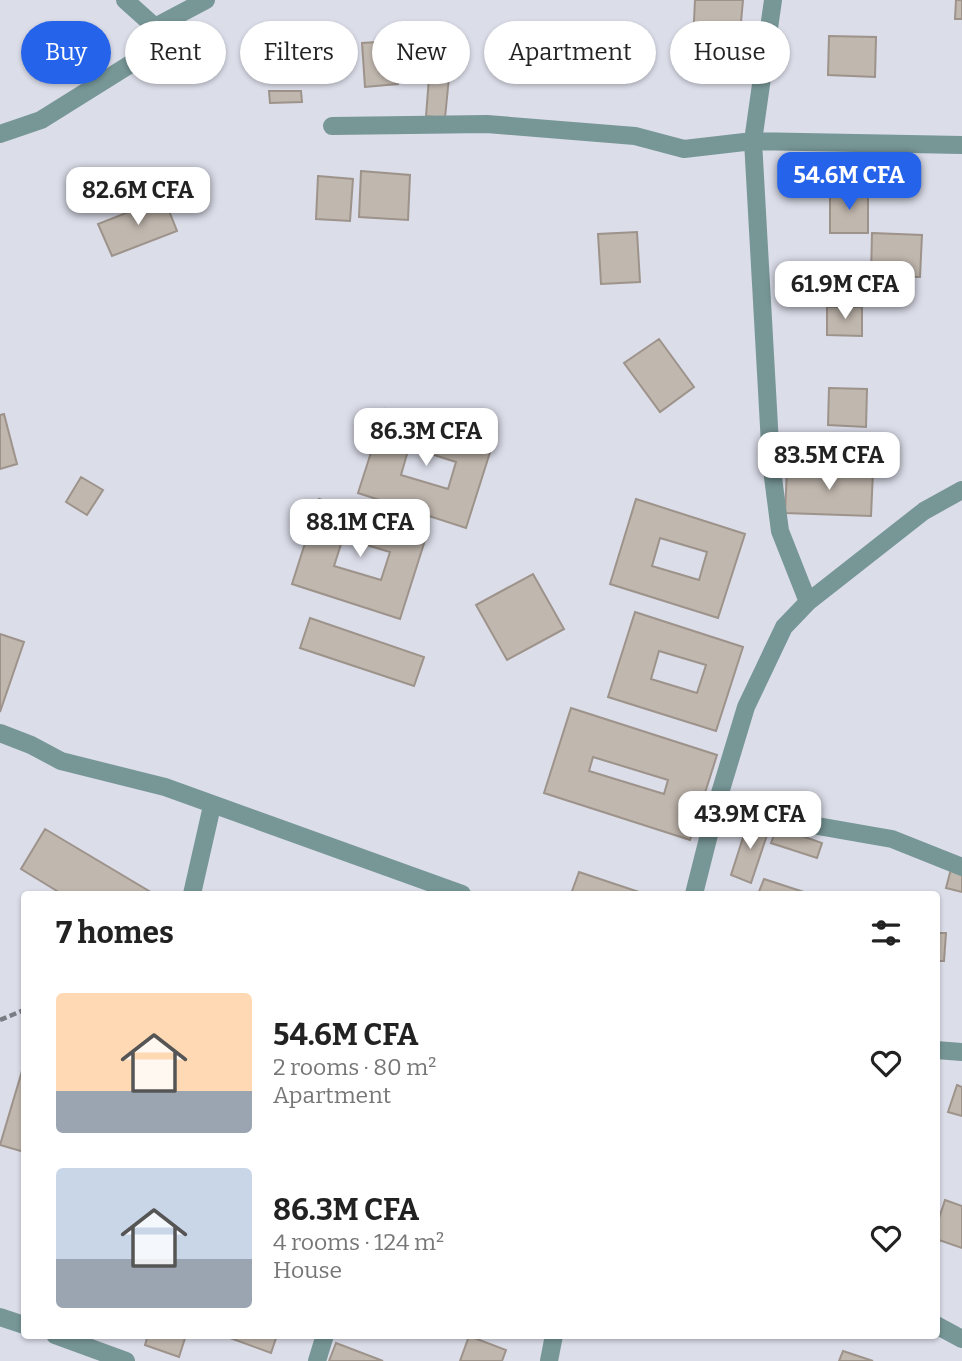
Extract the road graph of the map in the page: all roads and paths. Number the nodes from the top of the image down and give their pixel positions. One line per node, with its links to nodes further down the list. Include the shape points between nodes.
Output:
1 (125, 0): 4 (street)
2 (206, 0): 5 (street)
3 (773, 0): 9 (street)
4 (148, 21)
5 (166, 21)
6 (125, 68): 8 (street, via 41,120)
7 (331, 126): 9 (street, via 487,124 635,136 684,149)
8 (0, 134)
9 (753, 141): 10 (street); 12 (street, via 771,462 780,531)
10 (962, 145)
11 (962, 491): 12 (street, via 924,511)
12 (808, 602): 14 (street, via 784,627 747,707)
13 (0, 733): 15 (street, via 61,761 165,787)
14 (717, 803): 16 (street, via 892,839); 19 (street)
15 (212, 806): 17 (street); 18 (street)
16 (962, 867)
17 (193, 891)
18 (453, 891)
19 (695, 891)
20 (21, 1011): 21 (path)
21 (0, 1020)
22 (940, 1050): 23 (street)
23 (962, 1052)
24 (0, 1317): 25 (street)
25 (21, 1324)
26 (940, 1327): 30 (street)
27 (66, 1339): 31 (street)
28 (324, 1339): 32 (street)
29 (553, 1339): 33 (street)
30 (962, 1339)
31 (126, 1361)
32 (317, 1361)
33 (549, 1361)

